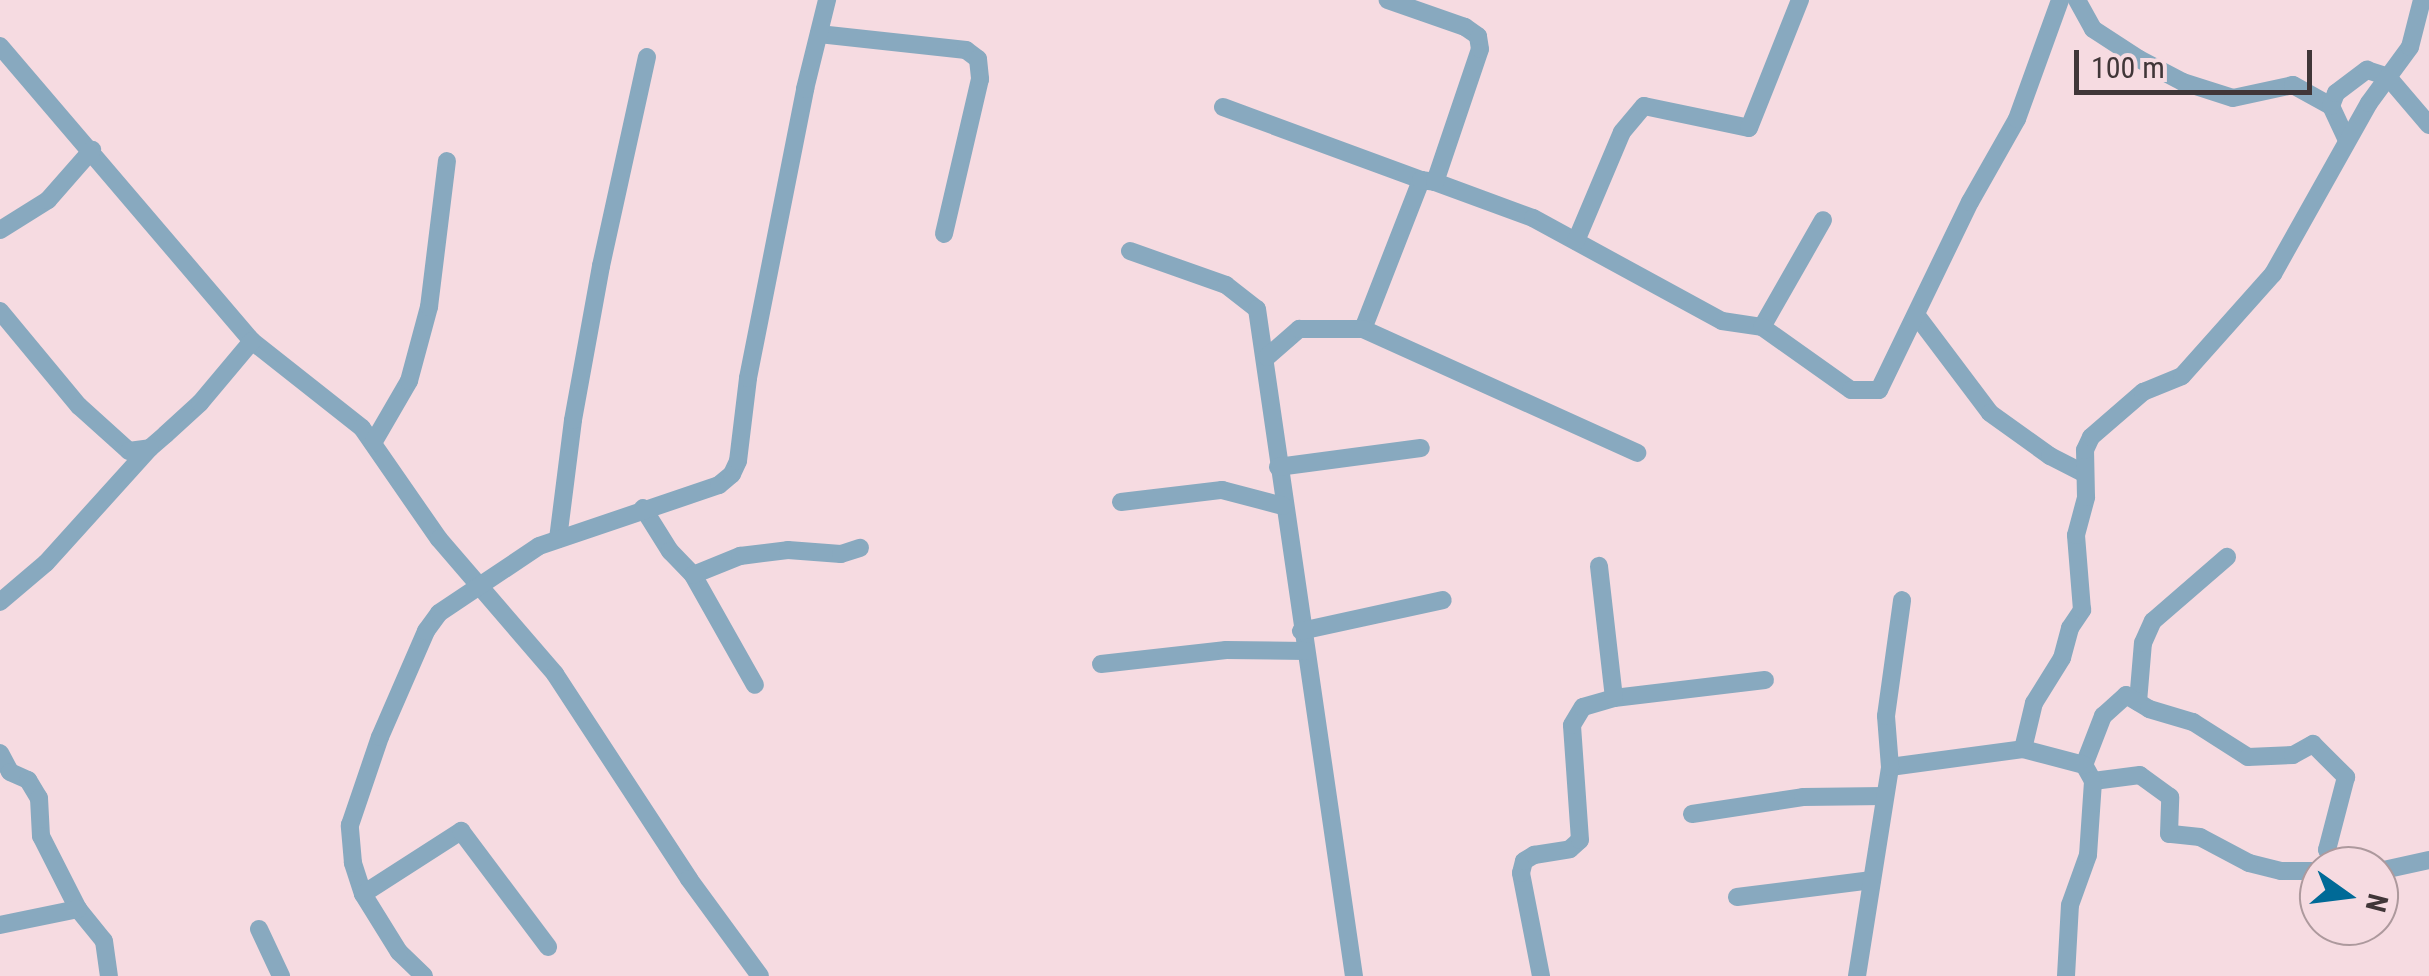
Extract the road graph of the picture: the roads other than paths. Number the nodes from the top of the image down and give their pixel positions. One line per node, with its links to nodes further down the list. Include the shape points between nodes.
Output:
1 (827, 0): 7 (street)
2 (1388, 0): 17 (street, via 1478,36 1480,48)
3 (1800, 0): 21 (street, via 1749,128 1644,106 1622,132)
4 (2060, 0): 24 (street, via 2018,119)
5 (2077, 0): 11 (street, via 2093,30 2183,82 2233,98 2293,85)
6 (2422, 0): 10 (street, via 2410,47)
7 (819, 34): 20 (street, via 966,50 978,59 980,80); 37 (street, via 748,378 738,461 720,486)
8 (1, 48): 15 (street)
9 (647, 58): 38 (street, via 590,324)
10 (2388, 77): 11 (street, via 2366,70 2336,93); 13 (street); 14 (street)
11 (2331, 106): 14 (street)
12 (1224, 108): 17 (street)
13 (2429, 125)
14 (2348, 140): 34 (street, via 2273,274 2182,376 2144,392 2102,425 2085,450)
15 (92, 150): 19 (street, via 48,200); 27 (street)
16 (447, 161): 29 (street, via 429,306 408,381)
17 (1428, 181): 21 (street, via 1533,218); 26 (street)
18 (1823, 220): 25 (street)
19 (0, 230)
20 (944, 234)
21 (1576, 242): 25 (street, via 1722,321)
22 (1130, 251): 28 (street, via 1241,294 1257,309)
23 (0, 310): 30 (street, via 122,448)
24 (1917, 316): 25 (street, via 1879,390 1851,390); 34 (street, via 1990,412)
25 (1762, 326)
26 (1364, 329): 28 (street, via 1299,329); 32 (street)
27 (252, 341): 29 (street, via 329,398); 30 (street, via 200,403)
28 (1267, 356): 33 (street)
29 (374, 443): 43 (street, via 439,539)
30 (150, 448): 46 (street, via 46,563)
31 (1420, 448): 33 (street)
32 (1637, 452)
33 (1278, 468): 36 (street)
34 (2085, 474): 54 (street, via 2076,535 2082,610 2034,703)
35 (1121, 502): 36 (street, via 1222,490)
36 (1283, 506): 47 (street)
37 (643, 508): 38 (street); 42 (street)
38 (558, 539): 43 (street)
39 (860, 548): 42 (street, via 740,556)
40 (2227, 557): 53 (street, via 2152,621)
41 (1600, 566): 52 (street)
42 (693, 575): 51 (street)
43 (482, 588): 65 (street, via 439,613 426,631 380,738 350,825 352,863); 74 (street, via 555,674)
44 (1443, 600): 47 (street)
45 (1902, 600): 56 (street, via 1886,716)
46 (0, 602)
47 (1301, 631): 48 (street)
48 (1306, 651): 49 (street, via 1226,650); 75 (street)
49 (1100, 664)
50 (1764, 680): 52 (street)
51 (755, 684)
52 (1614, 698): 76 (street, via 1583,707 1572,725 1580,840 1570,850 1534,855 1520,873)
53 (2138, 702): 57 (street, via 2126,696 2104,716); 60 (street, via 2193,722 2248,757 2293,755 2313,744 2346,777)
54 (2023, 750): 56 (street); 57 (street)
55 (0, 753): 67 (street, via 39,798 42,836)
56 (1890, 767): 58 (street)
57 (2088, 773): 63 (street, via 2140,775 2170,797 2170,834 2200,837 2249,863); 78 (street, via 2088,855 2070,905)
58 (1885, 796): 59 (street, via 1802,797); 64 (street)
59 (1692, 814)
60 (2328, 846)
61 (2429, 860): 62 (street)
62 (2399, 867)
63 (2299, 871)
64 (1872, 880): 66 (street); 77 (street)
65 (363, 894): 70 (street, via 461,832); 73 (street, via 399,952)
66 (1737, 897)
67 (78, 909): 68 (street); 71 (street, via 104,941)
68 (0, 925)
69 (259, 929): 72 (street)
70 (548, 946)
71 (108, 976)
72 (281, 976)
73 (424, 976)
74 (760, 976)
75 (1354, 976)
76 (1541, 976)
77 (1857, 976)
78 (2066, 976)

